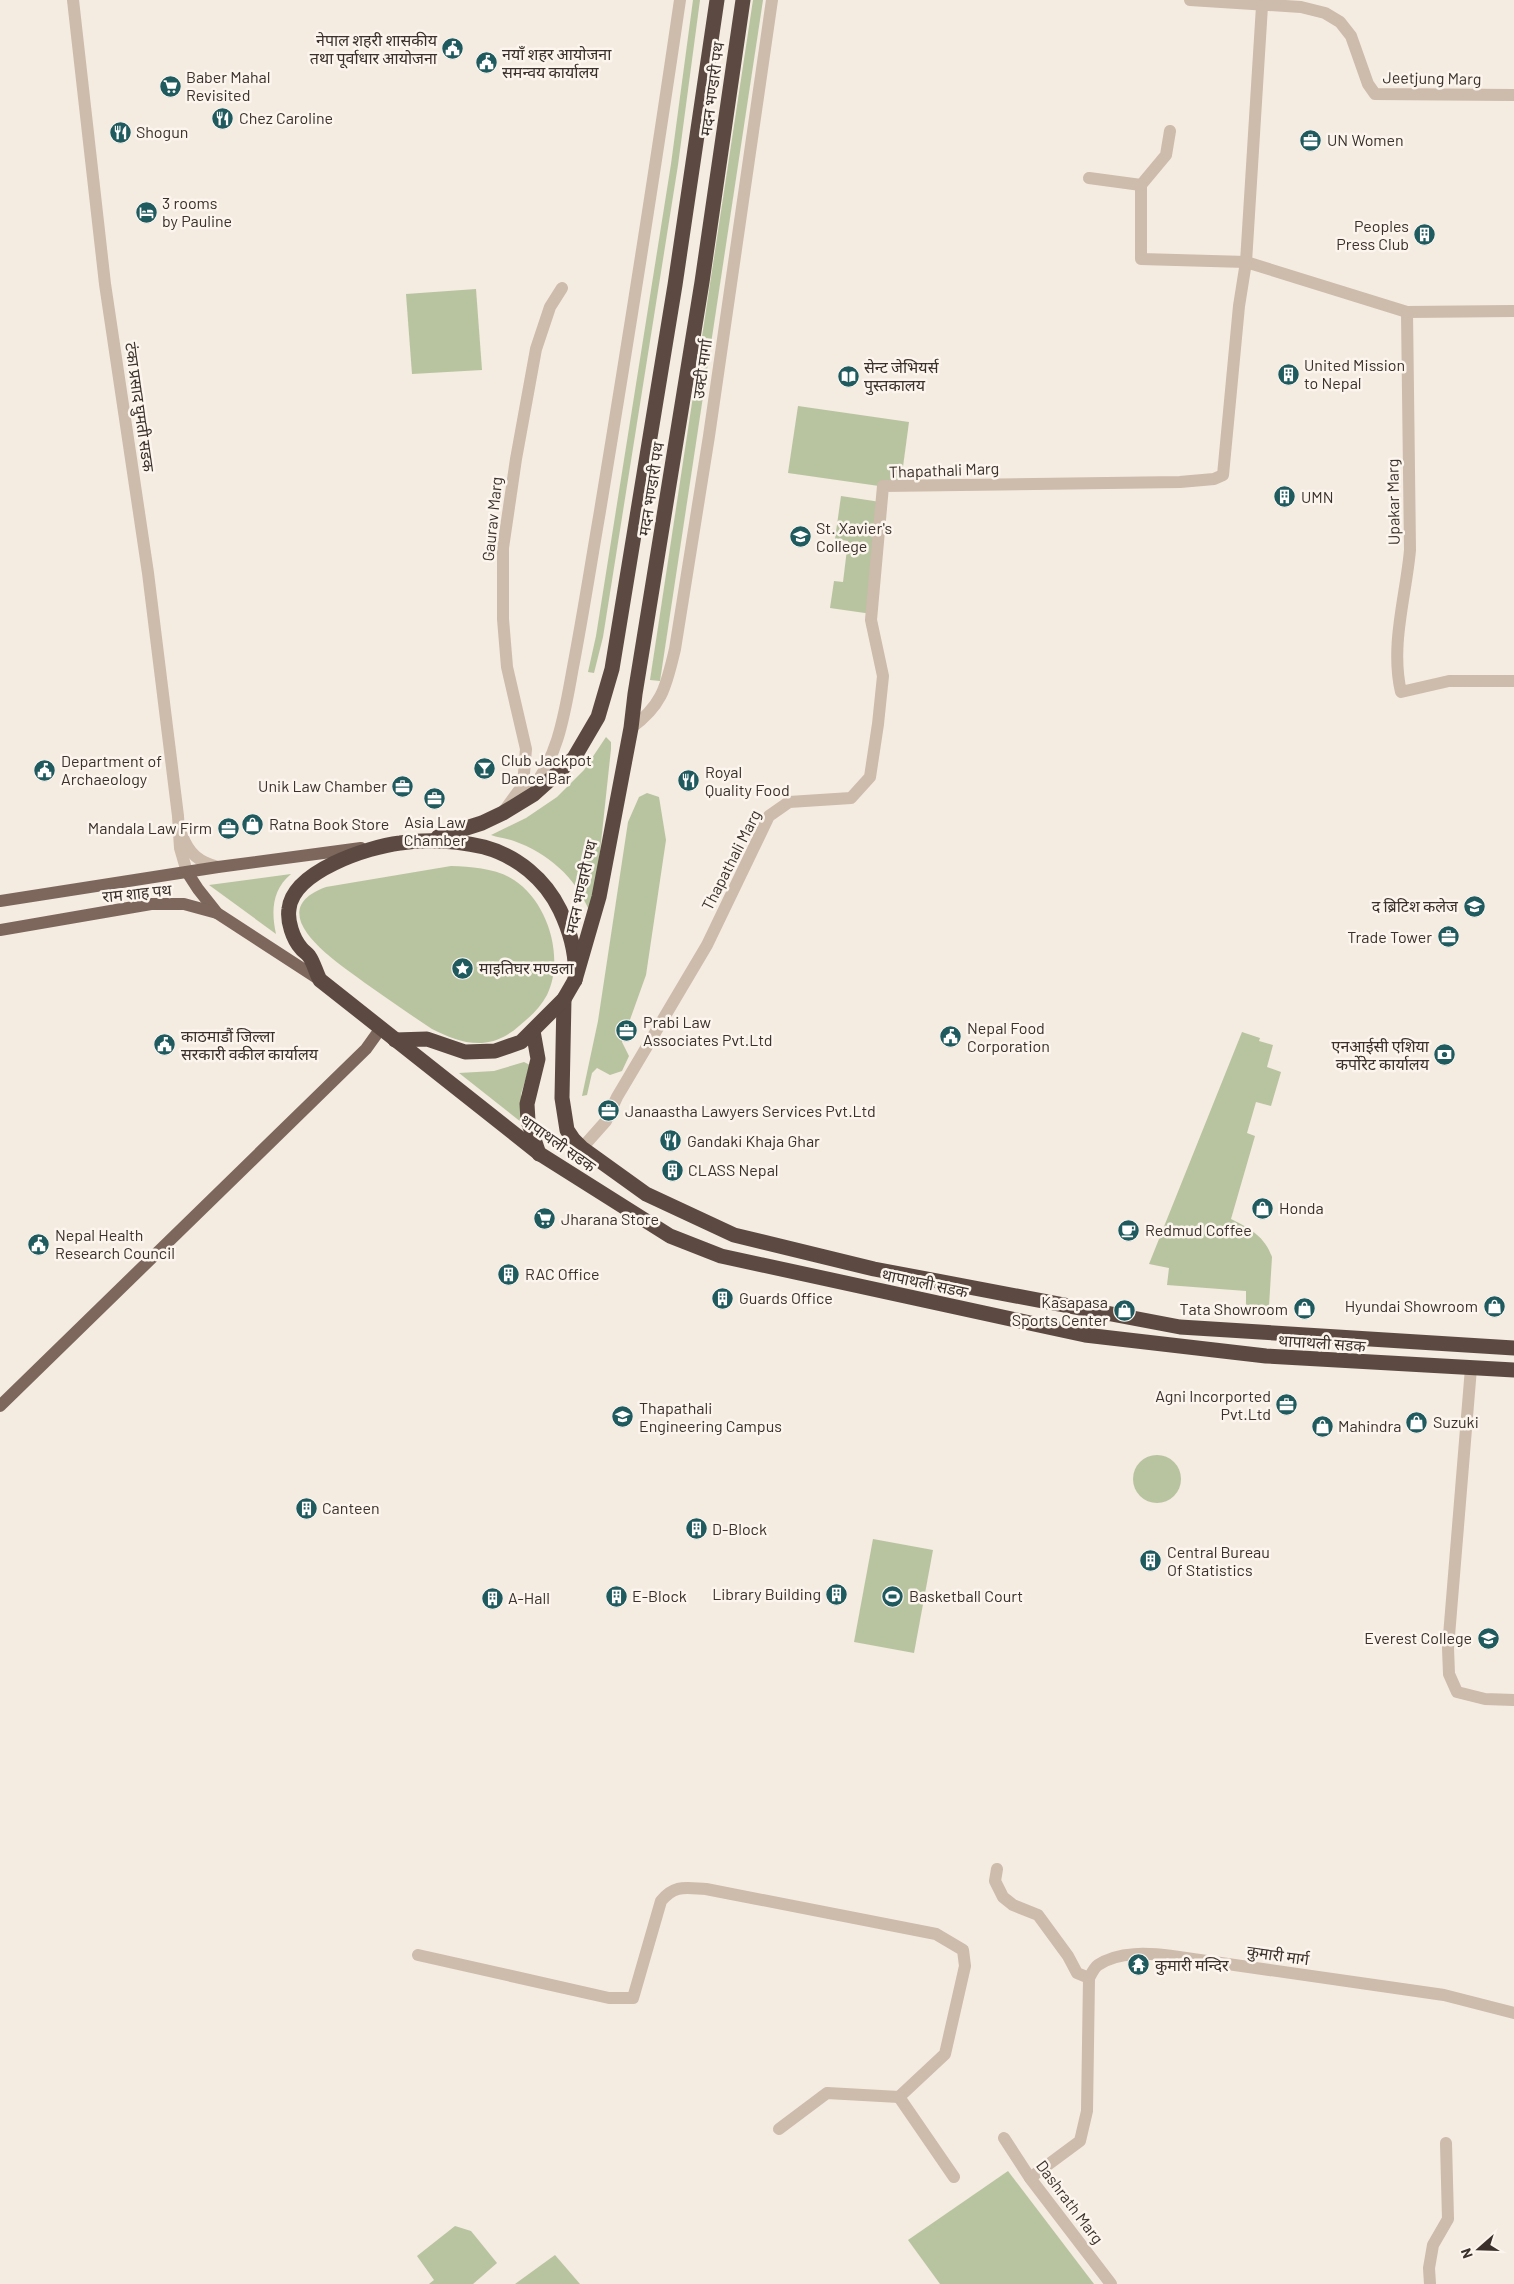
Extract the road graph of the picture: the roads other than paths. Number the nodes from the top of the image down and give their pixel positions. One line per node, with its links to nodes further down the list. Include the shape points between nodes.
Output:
1 (73, 0): 20 (street, टंका प्रसाद घुमती सडक, via 105,284 148,573)
2 (680, 0): 18 (street, via 644,242 565,708 552,755 544,772)
3 (717, 0): 18 (highway, मदन भण्डारी पथ, via 675,285 612,669 598,717 574,758)
4 (743, 0): 17 (highway, मदन भण्डारी पथ)
5 (772, 0): 17 (street, उक्टी मार्गा, via 675,649 658,701 649,715)
6 (1190, 0): 7 (street, Jeetjung Marg)
7 (1262, 6): 8 (street, Jeetjung Marg, via 1301,7 1325,12 1340,22 1351,36 1368,84 1375,94); 12 (street)
8 (1514, 95)
9 (1170, 131): 11 (street, via 1166,155)
10 (1089, 178): 11 (street)
11 (1141, 185): 12 (street, via 1141,259)
12 (1246, 262): 14 (street); 34 (street, Thapathali Marg, via 1223,475 1214,479 1180,482 883,486 871,620 883,676 870,777 851,798 789,802 770,816 706,945 606,1121)
13 (562, 288): 19 (street, Gaurav Marg, via 550,307 536,349 503,548 507,667 526,750 524,785)
14 (1407, 312): 15 (street); 16 (street, Upakar Marg, via 1410,550 1398,655 1401,692 1449,680)
15 (1514, 312)
16 (1514, 682)
17 (631, 728): 29 (highway, मदन भण्डारी पथ, via 600,897)
18 (521, 802): 19 (highway, मदन भण्डारी पथ)
19 (502, 813): 21 (highway, मदन भण्डारी पथ, via 466,829)
20 (178, 818): 23 (street, via 188,848 197,859); 24 (street, via 180,848)
21 (419, 842): 22 (highway); 29 (highway, via 455,842 484,847 529,870 544,884 564,918 573,950)
22 (400, 843): 23 (main road); 28 (highway, via 364,852 332,865 307,880 295,892 290,902 289,918 295,938 309,956)
23 (218, 867): 24 (main road)
24 (187, 872): 25 (main road, राम शाह पथ); 26 (main road, राम शाह पथ)
25 (0, 901)
26 (218, 913): 27 (main road, राम शाह पथ, via 184,904 151,904); 28 (main road)
27 (0, 930)
28 (320, 980): 31 (highway, थापाथली सडक)
29 (575, 980): 30 (highway, मदन भण्डारी पथ)
30 (564, 1000): 32 (highway); 34 (highway, थापाथली सडक, via 562,1107 567,1130)
31 (380, 1028): 33 (highway, थापाथली सडक); 39 (main road, via 366,1049)
32 (533, 1031): 33 (highway, via 521,1042 507,1048 481,1052 465,1052 428,1039); 35 (highway, via 538,1059 527,1104 528,1121)
33 (395, 1040): 35 (highway, थापाथली सडक)
34 (582, 1148): 36 (highway, थापाथली सडक, via 646,1194 734,1235 874,1270 1180,1327)
35 (540, 1154): 37 (highway, थापाथली सडक, via 670,1236 722,1256 1085,1335 1266,1356)
36 (1514, 1348)
37 (1471, 1368): 38 (highway, थापाथली सडक); 40 (street, via 1448,1648 1449,1674 1457,1692 1485,1699)
38 (1514, 1370)
39 (0, 1406)
40 (1514, 1700)
41 (997, 1869): 43 (street, via 995,1881 1003,1897 1013,1905 1038,1915 1078,1973)
42 (418, 1955): 45 (street, via 609,1998 632,1998 661,1901 668,1892 677,1888 706,1889 936,1934 962,1950 964,1966 951,2028 945,2054)
43 (1089, 1978): 44 (street, कुमारी मार्ग, via 1096,1966 1110,1959 1147,1953 1444,1996); 50 (street, via 1087,2111 1080,2141)
44 (1514, 2013)
45 (899, 2098): 46 (street, via 827,2093); 49 (street)
46 (779, 2129)
47 (1004, 2138): 50 (street, Dashrath Marg)
48 (1446, 2143): 52 (street, via 1448,2219 1433,2245)
49 (954, 2177)
50 (1030, 2178): 51 (street, Dashrath Marg)
51 (1112, 2284)
52 (1430, 2284)

